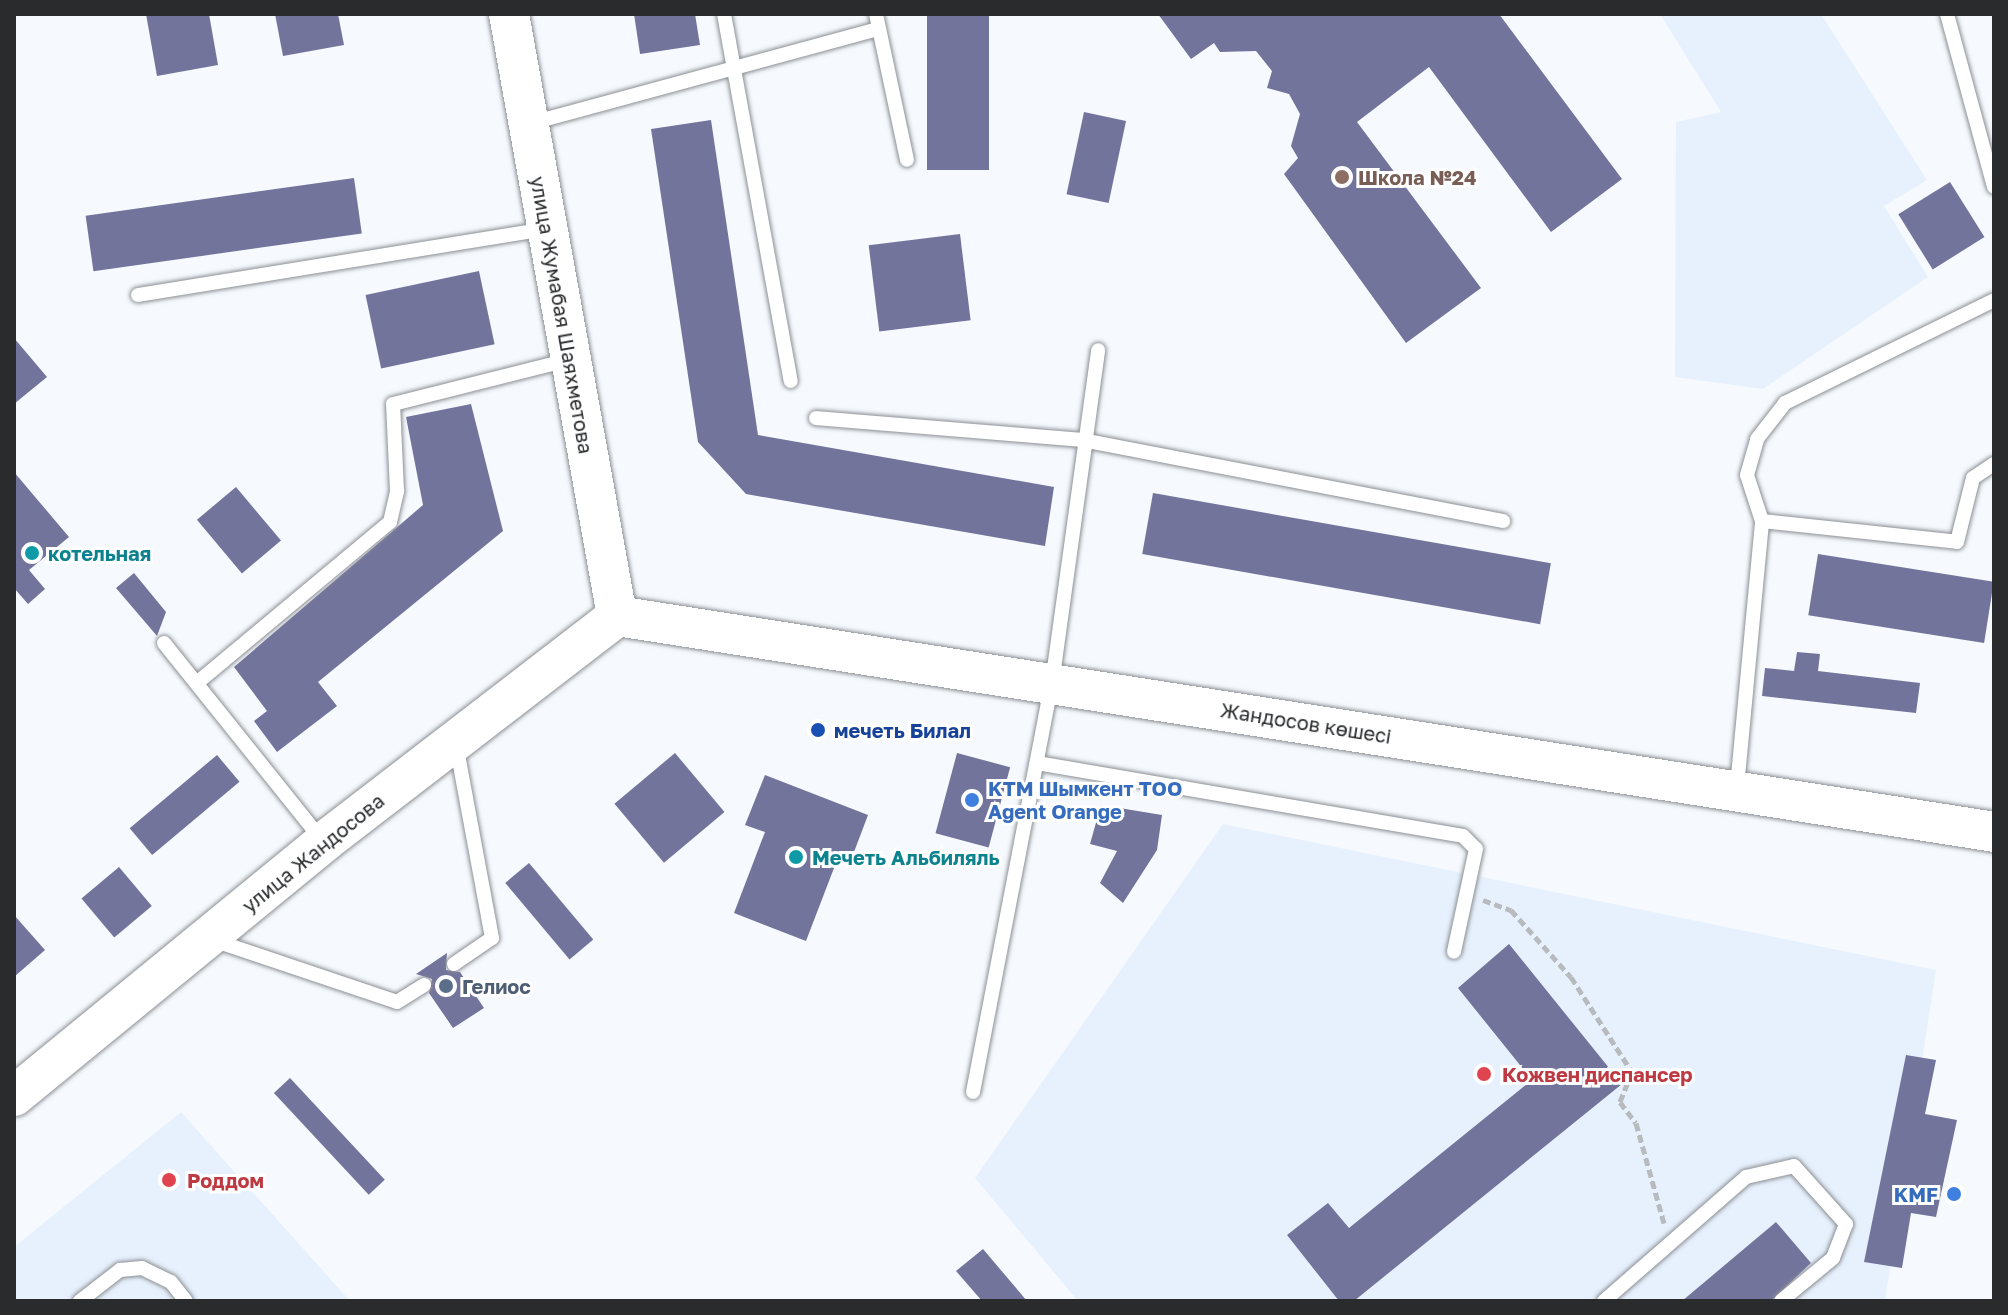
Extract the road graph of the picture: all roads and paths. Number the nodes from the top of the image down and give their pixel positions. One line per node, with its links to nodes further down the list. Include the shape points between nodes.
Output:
1 (509, 14): 6 (street, улица Жумабая Шаяхметова)
2 (724, 14): 5 (lane)
3 (1947, 14): 8 (lane)
4 (877, 22): 5 (lane); 7 (lane)
5 (732, 69): 6 (lane); 14 (lane)
6 (528, 125): 9 (street, улица Жумабая Шаяхметова)
7 (907, 160)
8 (1994, 187)
9 (547, 229): 10 (lane); 13 (street, улица Жумабая Шаяхметова)
10 (138, 295)
11 (1994, 300): 19 (lane, via 1785,403 1757,439 1747,475)
12 (1098, 350): 16 (lane)
13 (569, 360): 20 (street, улица Жумабая Шаяхметова); 22 (lane, via 393,404 397,491 390,522)
14 (791, 381)
15 (816, 418): 16 (lane)
16 (1082, 440): 18 (lane); 23 (lane)
17 (1994, 464): 19 (lane, via 1973,478 1957,542)
18 (1503, 521)
19 (1762, 521): 26 (lane)
20 (617, 616): 23 (street, Жандосов көшесі); 24 (street, улица Жандосова)
21 (164, 643): 22 (lane)
22 (198, 682): 28 (lane)
23 (1052, 683): 25 (lane); 26 (street, Жандосов көшесі)
24 (455, 740): 28 (street, улица Жандосова); 32 (lane, via 492,938)
25 (1037, 763): 29 (lane, via 1463,836 1476,849); 34 (lane)
26 (1737, 792): 27 (street, Жандосов көшесі)
27 (1994, 832)
28 (324, 842): 30 (street, улица Жандосова)
29 (1469, 894): 31 (lane); 36 (path, via 1511,910 1571,977 1632,1072 1620,1102 1636,1123)
30 (209, 938): 33 (lane, via 397,1002); 35 (street, улица Жандосова)
31 (1454, 952)
32 (454, 964)
33 (424, 985)
34 (973, 1092)
35 (14, 1096)
36 (1670, 1243): 39 (lane); 40 (lane, via 1746,1177 1794,1166 1846,1224 1833,1258)
37 (80, 1301): 38 (lane, via 120,1270 142,1268 171,1282)
38 (186, 1301)
39 (1604, 1301)
40 (1781, 1301)

